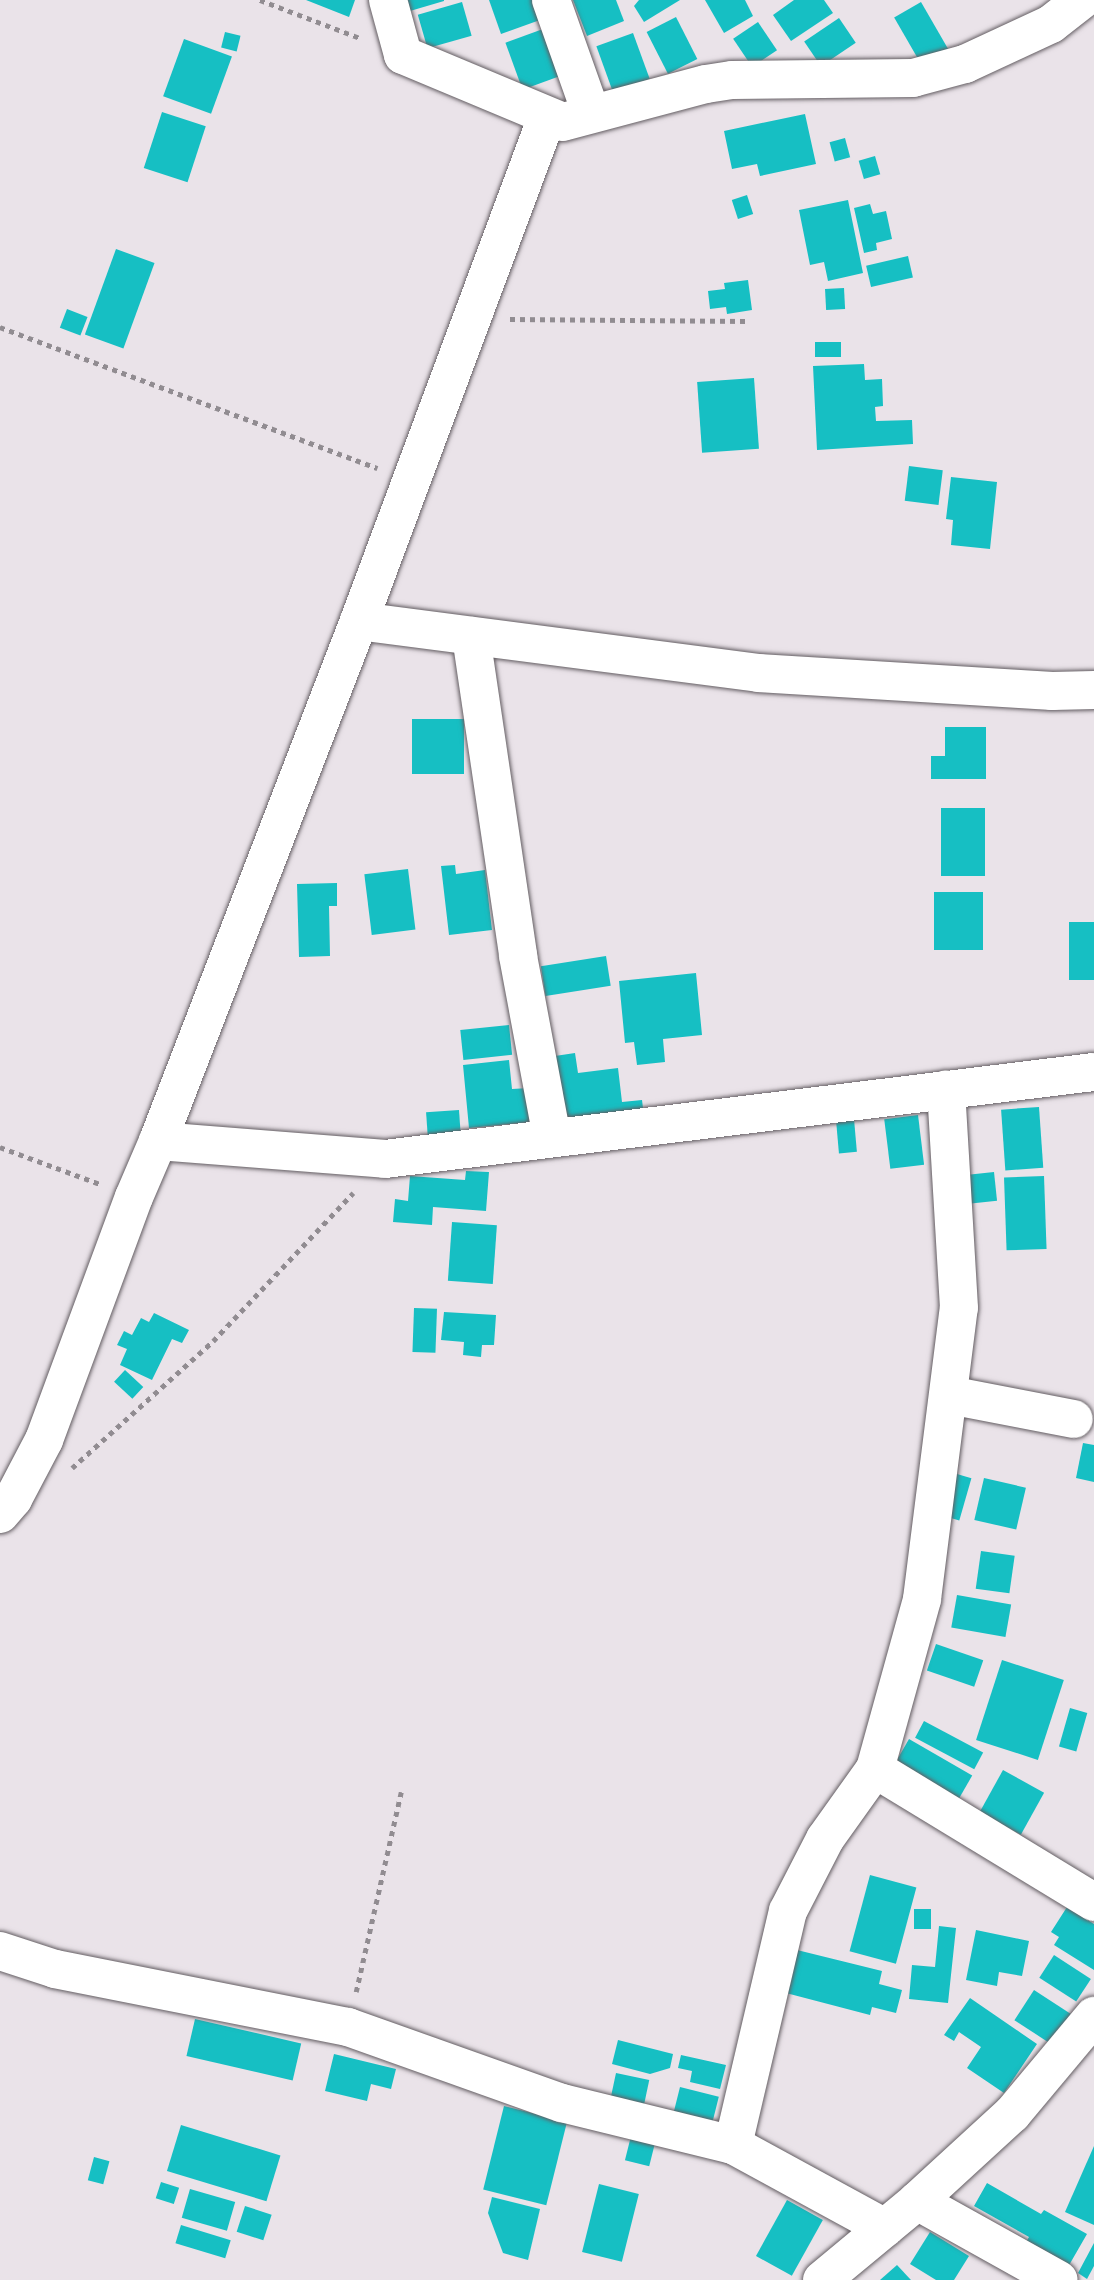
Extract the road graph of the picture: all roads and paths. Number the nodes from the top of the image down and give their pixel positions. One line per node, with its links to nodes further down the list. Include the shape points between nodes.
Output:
1 (260, 0): 5 (path)
2 (388, 0): 5 (street)
3 (551, 0): 6 (street)
4 (1082, 0): 6 (street, via 1051,24 965,64 913,78 733,80)
5 (403, 55): 7 (street)
6 (591, 113): 7 (street, via 563,122)
7 (547, 117): 8 (street)
8 (474, 319): 9 (path); 11 (street)
9 (746, 321)
10 (0, 327): 11 (path)
11 (412, 480): 12 (street)
12 (359, 621): 13 (street); 18 (street)
13 (471, 636): 14 (street, via 758,673); 17 (street, via 518,956)
14 (1094, 690)
15 (1094, 1072): 16 (street)
16 (946, 1089): 17 (street); 22 (street, via 959,1308)
17 (552, 1138): 20 (street)
18 (158, 1141): 20 (street); 21 (street)
19 (0, 1147): 21 (path)
20 (384, 1159): 24 (path, via 213,1340)
21 (134, 1197): 25 (street, via 44,1440 13,1499)
22 (949, 1395): 23 (street); 26 (street, via 922,1599)
23 (1074, 1419)
24 (66, 1474)
25 (0, 1514)
26 (875, 1769): 28 (street); 32 (street, via 824,1839 788,1911)
27 (401, 1792): 31 (path)
28 (1094, 1902)
29 (0, 1951): 31 (street, via 54,1969)
30 (1094, 2015): 33 (street, via 1012,2114)
31 (348, 2026): 32 (street, via 562,2103)
32 (733, 2145): 34 (street)
33 (917, 2201): 34 (street); 36 (street)
34 (885, 2228): 35 (street)
35 (822, 2280)
36 (1059, 2280)

